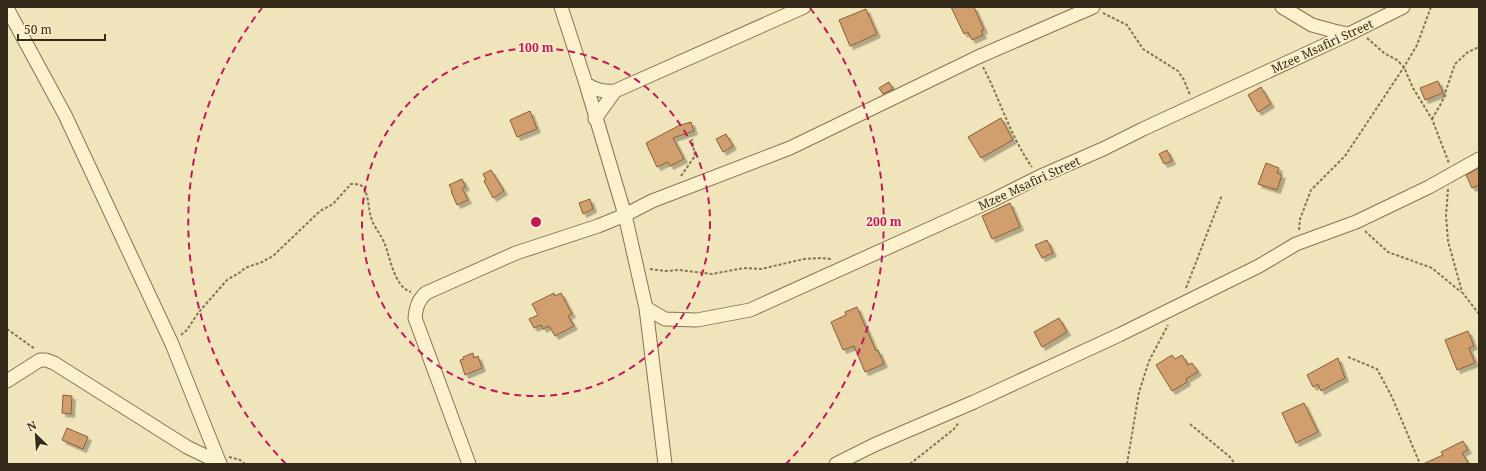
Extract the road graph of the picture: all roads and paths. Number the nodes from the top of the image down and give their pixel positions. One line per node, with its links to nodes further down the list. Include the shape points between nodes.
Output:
1 (561, 7): 12 (street)
2 (804, 7): 13 (street)
3 (1093, 7): 10 (street); 14 (path, via 1127,26 1143,49 1178,72)
4 (1282, 7): 8 (street, via 1312,25 1334,31)
5 (1403, 7): 8 (street, Mzee Msafiri Street)
6 (1431, 7): 11 (path, via 1418,45)
7 (7, 8): 35 (street, via 65,115)
8 (1354, 32): 11 (path); 14 (street, Mzee Msafiri Street)
9 (1479, 47): 16 (path, via 1468,52 1455,64 1442,102)
10 (978, 57): 20 (path, via 1002,111 1031,166); 21 (street, via 790,148)
11 (1404, 67): 16 (path, via 1413,88); 25 (path, via 1345,156 1311,190 1300,220)
12 (586, 84): 13 (street, via 605,92); 15 (street)
13 (615, 91): 15 (street)
14 (1194, 105): 20 (street, Mzee Msafiri Street)
15 (596, 118): 23 (street)
16 (1432, 119): 19 (path)
17 (692, 139): 21 (path, via 695,156 678,180)
18 (1479, 159): 19 (street)
19 (1451, 175): 24 (street); 28 (path, via 1446,216 1448,241)
20 (1041, 176): 31 (street, Mzee Msafiri Street, via 986,204 750,310 697,320 665,319)
21 (679, 191): 23 (street, via 652,201)
22 (1222, 195): 30 (path)
23 (626, 215): 27 (street); 29 (street, via 516,253)
24 (1356, 222): 25 (street); 28 (path, via 1388,252 1432,268)
25 (1296, 244): 30 (street, via 1259,266)
26 (833, 260): 27 (path, via 804,259 760,269 744,268 712,274 653,270)
27 (636, 264): 31 (street)
28 (1462, 292): 32 (path)
29 (426, 293): 35 (path, via 414,293 403,288 390,262 385,244 373,223 365,191 360,185 351,184 273,256 245,268 227,280 198,313 187,330); 42 (street, via 420,298 414,318)
30 (1179, 304): 44 (street, via 1119,335)
31 (646, 308): 43 (street)
32 (1479, 314)
33 (1169, 323): 46 (path, via 1149,362 1139,392)
34 (7, 329): 37 (path)
35 (172, 344): 41 (street)
36 (1348, 356): 48 (path, via 1377,369 1392,397)
37 (46, 360): 38 (street, via 40,360); 41 (street, via 187,447)
38 (7, 381)
39 (962, 419): 45 (path, via 954,430)
40 (1190, 424): 47 (path)
41 (220, 464)
42 (469, 464)
43 (665, 464)
44 (836, 464)
45 (910, 464)
46 (1127, 464)
47 (1235, 464)
48 (1420, 464)

